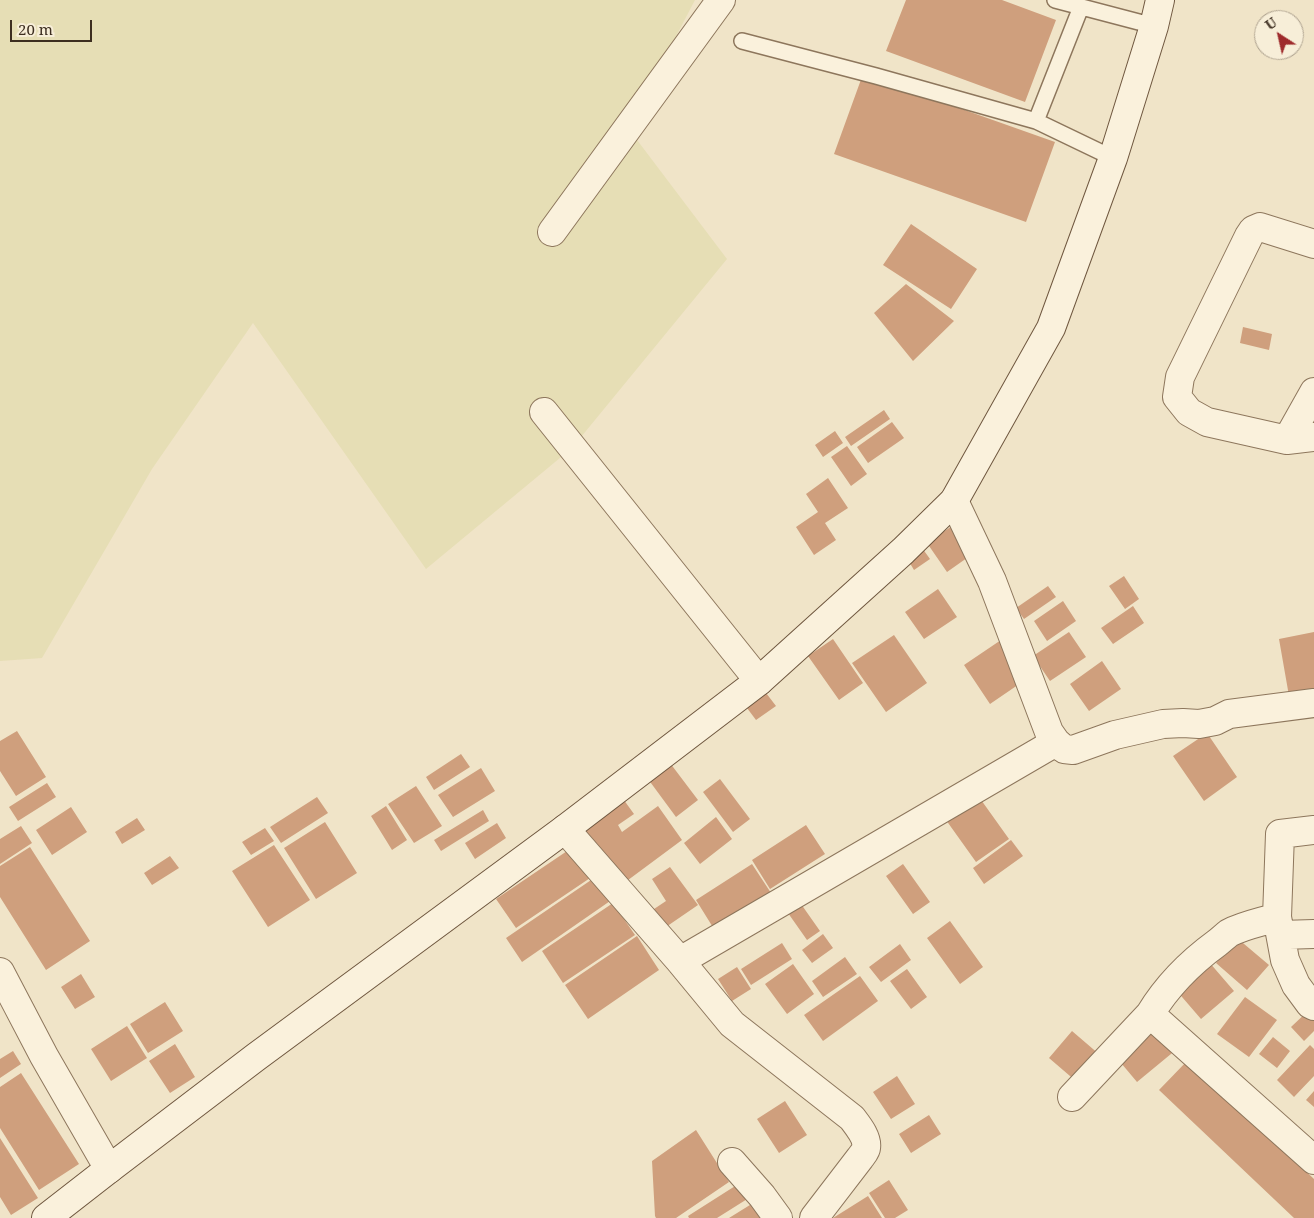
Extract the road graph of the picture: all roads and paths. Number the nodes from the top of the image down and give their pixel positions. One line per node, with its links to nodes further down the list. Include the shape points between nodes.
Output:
1 (721, 0): 9 (street)
2 (1055, 0): 4 (lane)
3 (1160, 0): 5 (street)
4 (1081, 7): 5 (lane); 7 (lane)
5 (1154, 26): 8 (street)
6 (742, 41): 7 (lane)
7 (1036, 121): 8 (lane)
8 (1113, 158): 15 (street, via 1050,328)
9 (552, 232)
10 (1314, 244): 14 (street, via 1260,227 1253,230 1180,377 1177,397 1189,412 1207,422)
11 (1314, 392): 14 (street)
12 (544, 412): 16 (street)
13 (1314, 437): 14 (street)
14 (1287, 440)
15 (954, 501): 16 (street); 18 (street, via 992,581 1049,732)
16 (759, 681): 19 (street)
17 (1314, 703): 18 (street, via 1229,714 1199,724 1163,724 1115,735 1073,750 1064,749)
18 (1056, 742): 23 (street)
19 (565, 829): 23 (street); 30 (street)
20 (1314, 830): 21 (street, via 1280,834)
21 (1279, 926): 22 (street); 25 (street, via 1285,960 1296,985); 26 (street, via 1252,924 1230,933 1200,956)
22 (1314, 934)
23 (680, 961): 33 (street, via 732,1024 852,1118 866,1140 866,1149 860,1158)
24 (0, 972): 30 (street)
25 (1314, 1006)
26 (1150, 1014): 27 (street); 28 (street)
27 (1072, 1097)
28 (1314, 1160)
29 (732, 1162): 32 (street)
30 (109, 1169): 31 (street)
31 (46, 1218)
32 (778, 1218)
33 (814, 1218)

